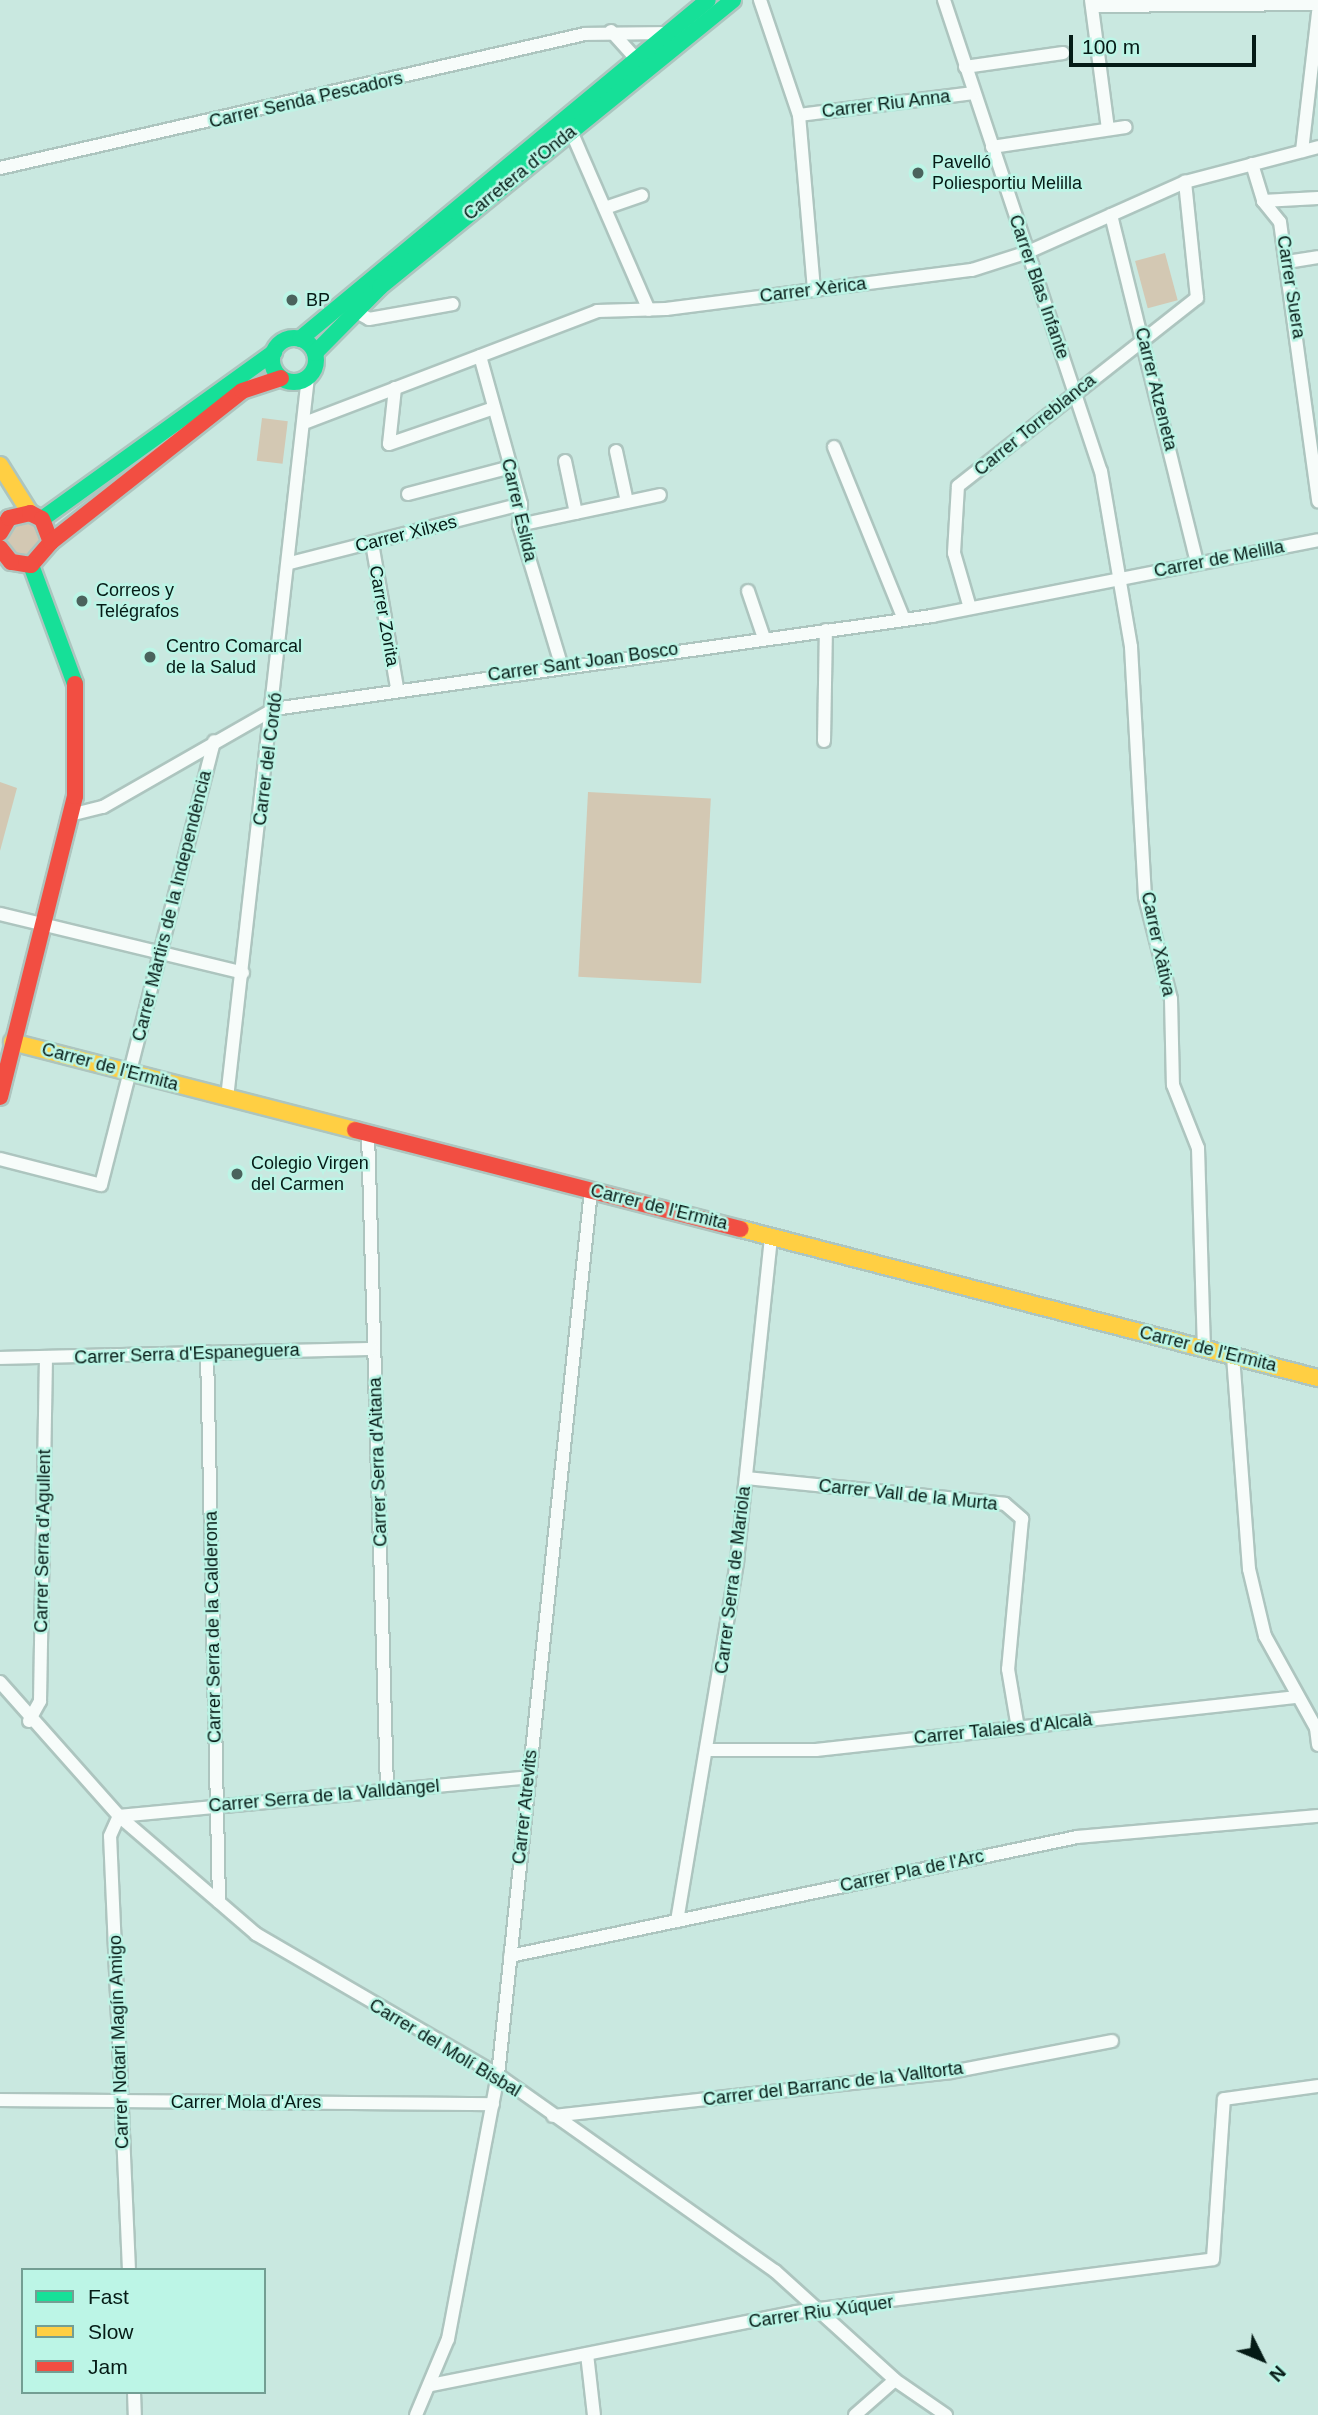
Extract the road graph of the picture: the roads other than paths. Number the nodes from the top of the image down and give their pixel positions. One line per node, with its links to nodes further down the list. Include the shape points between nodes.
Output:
1 (708, 0): 9 (main road, Carretera d'Onda)
2 (733, 0): 17 (main road, Carretera d'Onda)
3 (760, 0): 14 (street)
4 (944, 0): 12 (street, Carrer Blas Infante)
5 (1092, 3): 6 (street); 16 (street)
6 (1318, 4)
7 (1318, 12): 20 (street)
8 (611, 31): 9 (street, Carrer Senda Pescadors); 11 (street); 22 (street, Carrer Senda Pescadors)
9 (667, 33): 11 (main road, Carretera d'Onda)
10 (1063, 53): 12 (street)
11 (635, 58): 36 (main road, Carretera d'Onda)
12 (965, 67): 13 (street, Carrer Blas Infante)
13 (974, 93): 14 (street, Carrer Riu Anna); 18 (street, Carrer Blas Infante)
14 (799, 115): 32 (street)
15 (1126, 127): 16 (street)
16 (1108, 129): 18 (street)
17 (571, 131): 27 (street); 34 (main road, Carretera d'Onda)
18 (992, 147): 29 (street, Carrer Blas Infante)
19 (1318, 147): 20 (street, Carrer Xèrica)
20 (1302, 151): 21 (street, Carrer Xèrica)
21 (1252, 164): 23 (street, Carrer Xèrica); 26 (street, Carrer Suera)
22 (0, 168)
23 (1185, 182): 28 (street, Carrer Xèrica); 37 (street, Carrer Torreblanca, via 1197,298)
24 (642, 194): 27 (street)
25 (1318, 198): 26 (street)
26 (1263, 201): 31 (street, Carrer Suera, via 1280,222)
27 (605, 208): 35 (street)
28 (1111, 215): 29 (street, Carrer Xèrica); 37 (street, Carrer Atzeneta)
29 (1028, 252): 32 (street, Carrer Xèrica, via 972,270); 44 (street, Carrer Blas Infante)
30 (1318, 257): 31 (street)
31 (1287, 262): 54 (street, Carrer Suera)
32 (814, 290): 35 (street, Carrer Xèrica)
33 (453, 304): 34 (street, via 369,318)
34 (354, 310): 39 (main road, Carretera d'Onda)
35 (649, 310): 40 (street, Carrer Xèrica, via 597,311)
36 (300, 339): 38 (main road, via 283,341); 39 (main road)
37 (1144, 339): 44 (street, Carrer Torreblanca); 66 (street, Carrer Atzeneta)
38 (274, 352): 42 (main road, via 273,366); 58 (main road)
39 (315, 354): 41 (main road)
40 (480, 356): 43 (street, Carrer Xèrica); 45 (street, Carrer Eslida)
41 (307, 377): 42 (main road); 46 (street, Carrer del Cordó)
42 (281, 378): 62 (main road, via 242,391)
43 (395, 388): 45 (street, via 389,444); 46 (street, Carrer Xèrica)
44 (1075, 393): 68 (street, Carrer Blas Infante, via 1101,471); 70 (street, Carrer Torreblanca, via 958,486 954,553)
45 (494, 408): 51 (street, Carrer Eslida)
46 (307, 422): 65 (street, Carrer del Cordó)
47 (834, 446): 71 (street)
48 (616, 450): 55 (street)
49 (565, 461): 57 (street)
50 (0, 465): 58 (main road)
51 (511, 467): 52 (street); 56 (street, Carrer Eslida)
52 (408, 494)
53 (660, 495): 55 (street)
54 (1318, 501)
55 (626, 502): 57 (street)
56 (520, 504): 59 (street, Carrer Eslida); 63 (street, Carrer Xilxes)
57 (576, 513): 59 (street)
58 (36, 516): 60 (main road); 62 (main road)
59 (519, 525): 74 (street, Carrer Eslida)
60 (1, 527)
61 (1318, 540): 66 (street, Carrer de Melilla)
62 (51, 542): 67 (main road)
63 (372, 543): 65 (street, Carrer Xilxes); 75 (street, Carrer Zorita)
64 (1, 554): 67 (main road)
65 (290, 563): 76 (street, Carrer del Cordó)
66 (1197, 563): 68 (street, Carrer de Melilla)
67 (31, 565): 79 (main road, via 75,680)
68 (1120, 578): 70 (street, Carrer Sant Joan Bosco); 92 (street, Carrer Xàtiva, via 1131,647 1145,897 1171,999 1173,1086 1198,1148)
69 (748, 591): 73 (street)
70 (970, 608): 71 (street, Carrer Sant Joan Bosco)
71 (904, 620): 72 (street, Carrer Sant Joan Bosco)
72 (826, 630): 73 (street, Carrer Sant Joan Bosco); 78 (street)
73 (764, 638): 74 (street, Carrer Sant Joan Bosco)
74 (561, 664): 75 (street, Carrer Sant Joan Bosco)
75 (397, 688): 76 (street, Carrer Sant Joan Bosco)
76 (274, 709): 77 (street, Carrer Sant Joan Bosco); 83 (street, Carrer del Cordó)
77 (214, 741): 79 (street, Carrer Sant Joan Bosco, via 103,807); 82 (street, Carrer Màrtirs de la Independència)
78 (824, 741)
79 (70, 815): 81 (main road)
80 (0, 914): 81 (street)
81 (42, 925): 82 (street); 84 (main road)
82 (160, 953): 83 (street); 85 (street, Carrer Màrtirs de la Independència)
83 (243, 973): 87 (street, Carrer del Cordó)
84 (6, 1040): 85 (main road, Carrer de l'Ermita); 86 (main road)
85 (130, 1072): 87 (main road, Carrer de l'Ermita); 89 (street, Carrer Màrtirs de la Independència, via 101,1185)
86 (0, 1097)
87 (227, 1098): 88 (main road, Carrer de l'Ermita)
88 (368, 1133): 90 (main road, Carrer de l'Ermita); 93 (street, Carrer Serra d'Aitana)
89 (0, 1160)
90 (591, 1190): 91 (main road, Carrer de l'Ermita); 107 (street, Carrer Atrevits)
91 (771, 1236): 92 (main road, Carrer de l'Ermita); 99 (street, Carrer Serra de Mariola)
92 (1204, 1348): 95 (main road, Carrer de l'Ermita)
93 (373, 1349): 94 (street, Carrer Serra d'Espaneguera); 108 (street, Carrer Serra d'Aitana)
94 (207, 1352): 97 (street, Carrer Serra d'Espaneguera); 109 (street, Carrer Serra de la Calderona)
95 (1233, 1356): 98 (main road, Carrer de l'Ermita); 101 (street, via 1248,1569 1265,1636)
96 (0, 1358): 97 (street, Carrer Serra d'Espaneguera)
97 (46, 1359): 102 (street, Carrer Serra d'Agullent, via 40,1700)
98 (1318, 1378)
99 (746, 1478): 103 (street, Carrer Vall de la Murta, via 1005,1504 1022,1518 1009,1669); 106 (street, Carrer Serra de Mariola)
100 (0, 1682): 102 (street, Carrer del Molí Bisbal)
101 (1297, 1697): 103 (street, Carrer Talaies d'Alcalà); 104 (street)
102 (29, 1721): 110 (street, Carrer del Molí Bisbal)
103 (1018, 1728): 106 (street, Carrer Talaies d'Alcalà, via 816,1749)
104 (1317, 1728): 105 (street)
105 (1318, 1745)
106 (709, 1750): 113 (street, Carrer Serra de Mariola)
107 (528, 1777): 108 (street, Carrer Serra de la Valldàngel); 114 (street, Carrer Atrevits)
108 (387, 1790): 109 (street, Carrer Serra de la Valldàngel)
109 (217, 1807): 110 (street, Carrer Serra de la Valldàngel); 112 (street, Carrer Serra de la Calderona)
110 (119, 1816): 112 (street, Carrer del Molí Bisbal); 119 (street, Carrer Notari Magín Amigo, via 110,1836)
111 (1318, 1816): 113 (street, Carrer Pla de l'Arc, via 1077,1837)
112 (219, 1902): 116 (street, Carrer del Molí Bisbal, via 317,1974)
113 (677, 1921): 114 (street, Carrer Pla de l'Arc)
114 (510, 1956): 116 (street, Carrer Atrevits)
115 (1112, 2041): 121 (street, Carrer del Barranc de la Valltorta, via 951,2073)
116 (498, 2076): 120 (street, Carrer Atrevits); 121 (street, Carrer del Molí Bisbal)
117 (1318, 2085): 123 (street, Carrer Riu Xúquer, via 1224,2099 1213,2259)
118 (0, 2100): 119 (street, Carrer Mola d'Ares)
119 (122, 2101): 120 (street, Carrer Mola d'Ares); 122 (street, Carrer Notari Magín Amigo)
120 (493, 2104): 126 (street, Carrer Atrevits, via 468,2250)
121 (554, 2116): 123 (street, Carrer del Molí Bisbal, via 775,2271)
122 (129, 2268)
123 (819, 2311): 124 (street, Carrer Riu Xúquer); 125 (street, Carrer del Molí Bisbal)
124 (587, 2354): 126 (street, Carrer Riu Xúquer); 130 (street)
125 (895, 2380): 131 (street); 132 (street, Carrer del Molí Bisbal)
126 (431, 2385): 129 (street, Carrer Atrevits)
127 (134, 2394): 128 (street)
128 (135, 2415)
129 (416, 2415)
130 (594, 2415)
131 (855, 2415)
132 (946, 2415)

